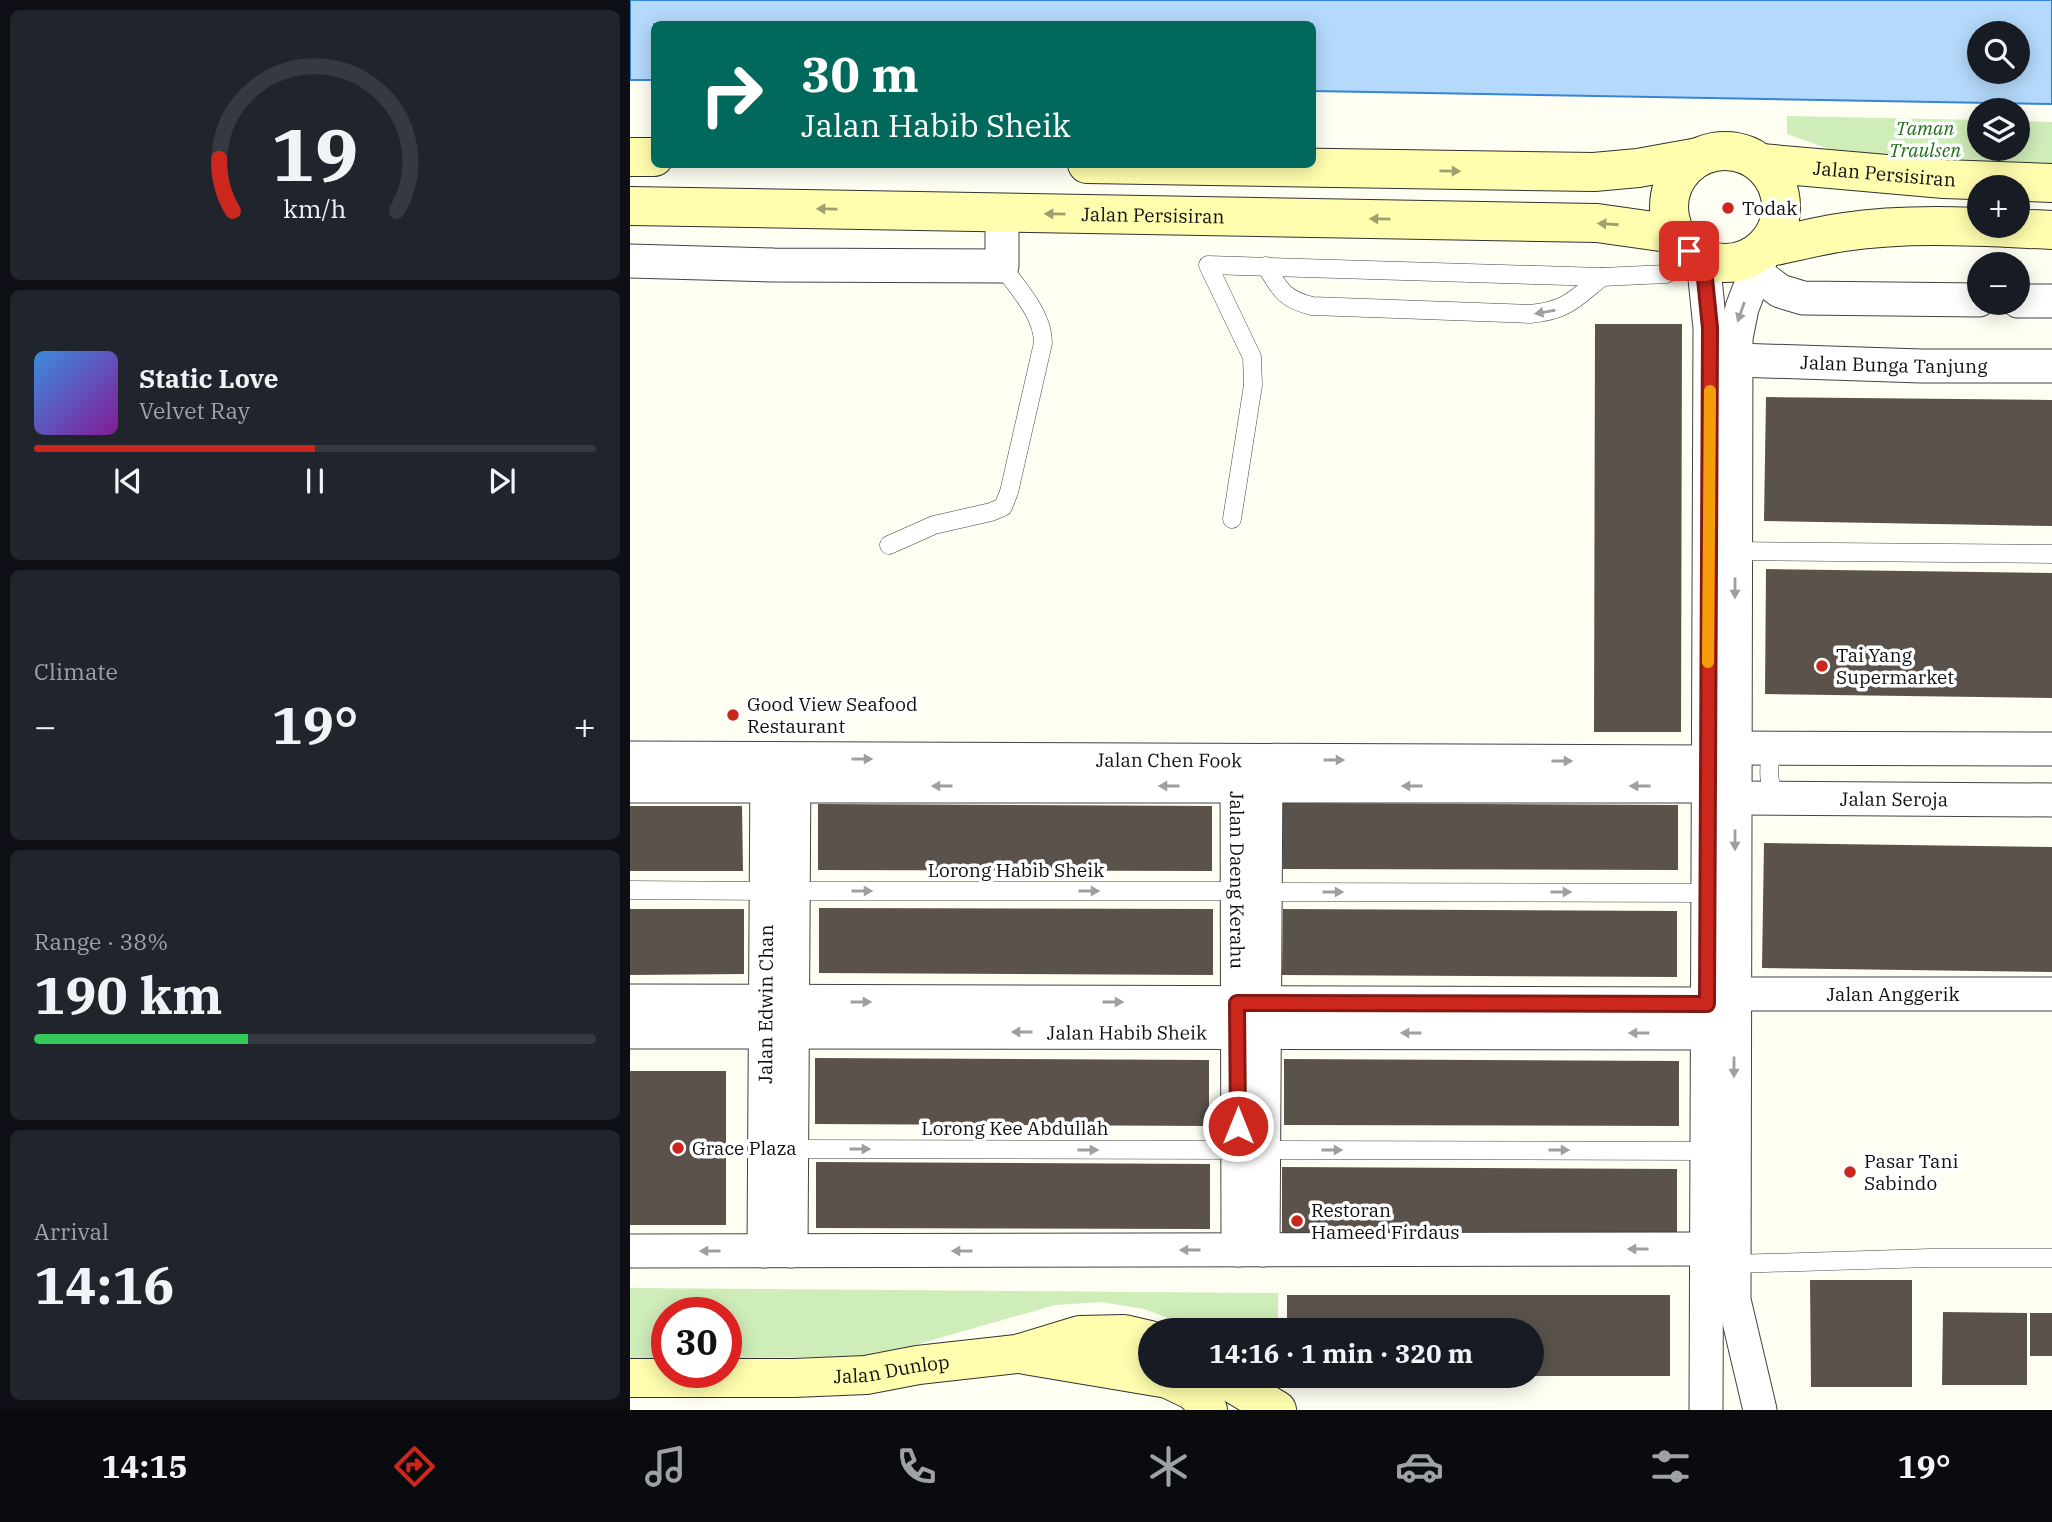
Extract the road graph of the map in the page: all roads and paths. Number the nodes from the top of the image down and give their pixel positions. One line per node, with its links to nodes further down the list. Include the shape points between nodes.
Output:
1 (630, 157): 2 (street)
2 (651, 157)
3 (1699, 157): 4 (street, via 1731,151); 5 (street, one-way to 3, via 1594,172); 10 (street, via 1679,174 1669,199 1669,217)
4 (1761, 163): 6 (street, Jalan Persisiran); 11 (street, via 1774,177 1782,215)
5 (1316, 168)
6 (2052, 183)
7 (630, 206): 8 (street, Jalan Persisiran, one-way to 7)
8 (1002, 213): 10 (street, Jalan Persisiran, one-way to 8, via 1597,223); 13 (street)
9 (2052, 230): 11 (street, via 1943,225 1843,232)
10 (1689, 248): 11 (street, via 1719,264); 15 (lane, via 1676,269 1666,274); 30 (street, via 1710,328)
11 (1760, 260): 16 (street, via 1780,291 1803,298); 19 (street, one-way to 19, via 1737,323)
12 (630, 261): 13 (street)
13 (1002, 266): 22 (lane, via 1043,330 1003,507 933,525)
14 (1266, 266): 15 (lane); 15 (lane, one-way to 14, via 1565,307 1530,314 1312,306 1294,302 1280,292); 21 (lane, via 1208,265 1252,356 1253,386)
15 (1602, 277)
16 (1967, 300)
17 (2030, 301): 18 (street)
18 (2052, 301)
19 (1736, 360): 20 (street, Jalan Bunga Tanjung); 23 (street)
20 (2052, 366)
21 (1232, 519)
22 (889, 545)
23 (1735, 551): 24 (lane); 30 (street, one-way to 30)
24 (2052, 554)
25 (1780, 748): 26 (street); 30 (street); 32 (lane, via 1770,761 1770,785)
26 (2052, 749)
27 (630, 758): 28 (street, Jalan Chen Fook)
28 (781, 772): 29 (street, Jalan Chen Fook); 31 (street, Jalan Chen Fook); 35 (street, Jalan Edwin Chan)
29 (1252, 773): 30 (street, Jalan Chen Fook); 36 (street, Jalan Daeng Kerahu)
30 (1721, 774): 32 (street, Jalan Seroja); 37 (street); 40 (street, one-way to 40)
31 (630, 786)
32 (1785, 798): 33 (street, Jalan Seroja)
33 (2052, 800)
34 (630, 890): 35 (lane, Lorong Habib Sheik)
35 (780, 891): 36 (lane, Lorong Habib Sheik, one-way to 36); 41 (street, Jalan Edwin Chan)
36 (1251, 892): 37 (lane, Lorong Habib Sheik, one-way to 37); 42 (street, Jalan Daeng Kerahu)
37 (1708, 892): 40 (street)
38 (2052, 995): 40 (street, Jalan Anggerik)
39 (630, 1001): 41 (street, Jalan Habib Sheik)
40 (1716, 1011): 42 (street, Jalan Habib Sheik); 46 (street); 51 (street, one-way to 51)
41 (779, 1017): 42 (street, Jalan Habib Sheik); 43 (street, Jalan Habib Sheik); 44 (street, Jalan Edwin Chan); 49 (street, Jalan Edwin Chan)
42 (1251, 1018): 45 (street, Jalan Daeng Kerahu)
43 (630, 1032)
44 (792, 1149): 45 (lane, Lorong Kee Abdullah, one-way to 45); 49 (street, Jalan Edwin Chan)
45 (1250, 1150): 46 (lane, Lorong Kee Abdullah, one-way to 46); 47 (street, Jalan Daeng Kerahu)
46 (1706, 1151): 51 (street)
47 (1250, 1250): 49 (street, one-way to 49); 51 (street, one-way to 47)
48 (630, 1251): 49 (street, one-way to 48)
49 (778, 1251)
50 (2052, 1258): 51 (lane, via 1930,1258)
51 (1720, 1273): 58 (street); 59 (street, via 1736,1311)
52 (1138, 1337): 53 (street, Jalan Dunlop, via 1080,1335)
53 (1017, 1354): 54 (street, Jalan Dunlop, via 866,1374); 56 (street, via 1168,1379 1193,1391)
54 (630, 1378)
55 (1240, 1388): 57 (street)
56 (1208, 1410)
57 (1277, 1410)
58 (1706, 1410)
59 (1760, 1410)

